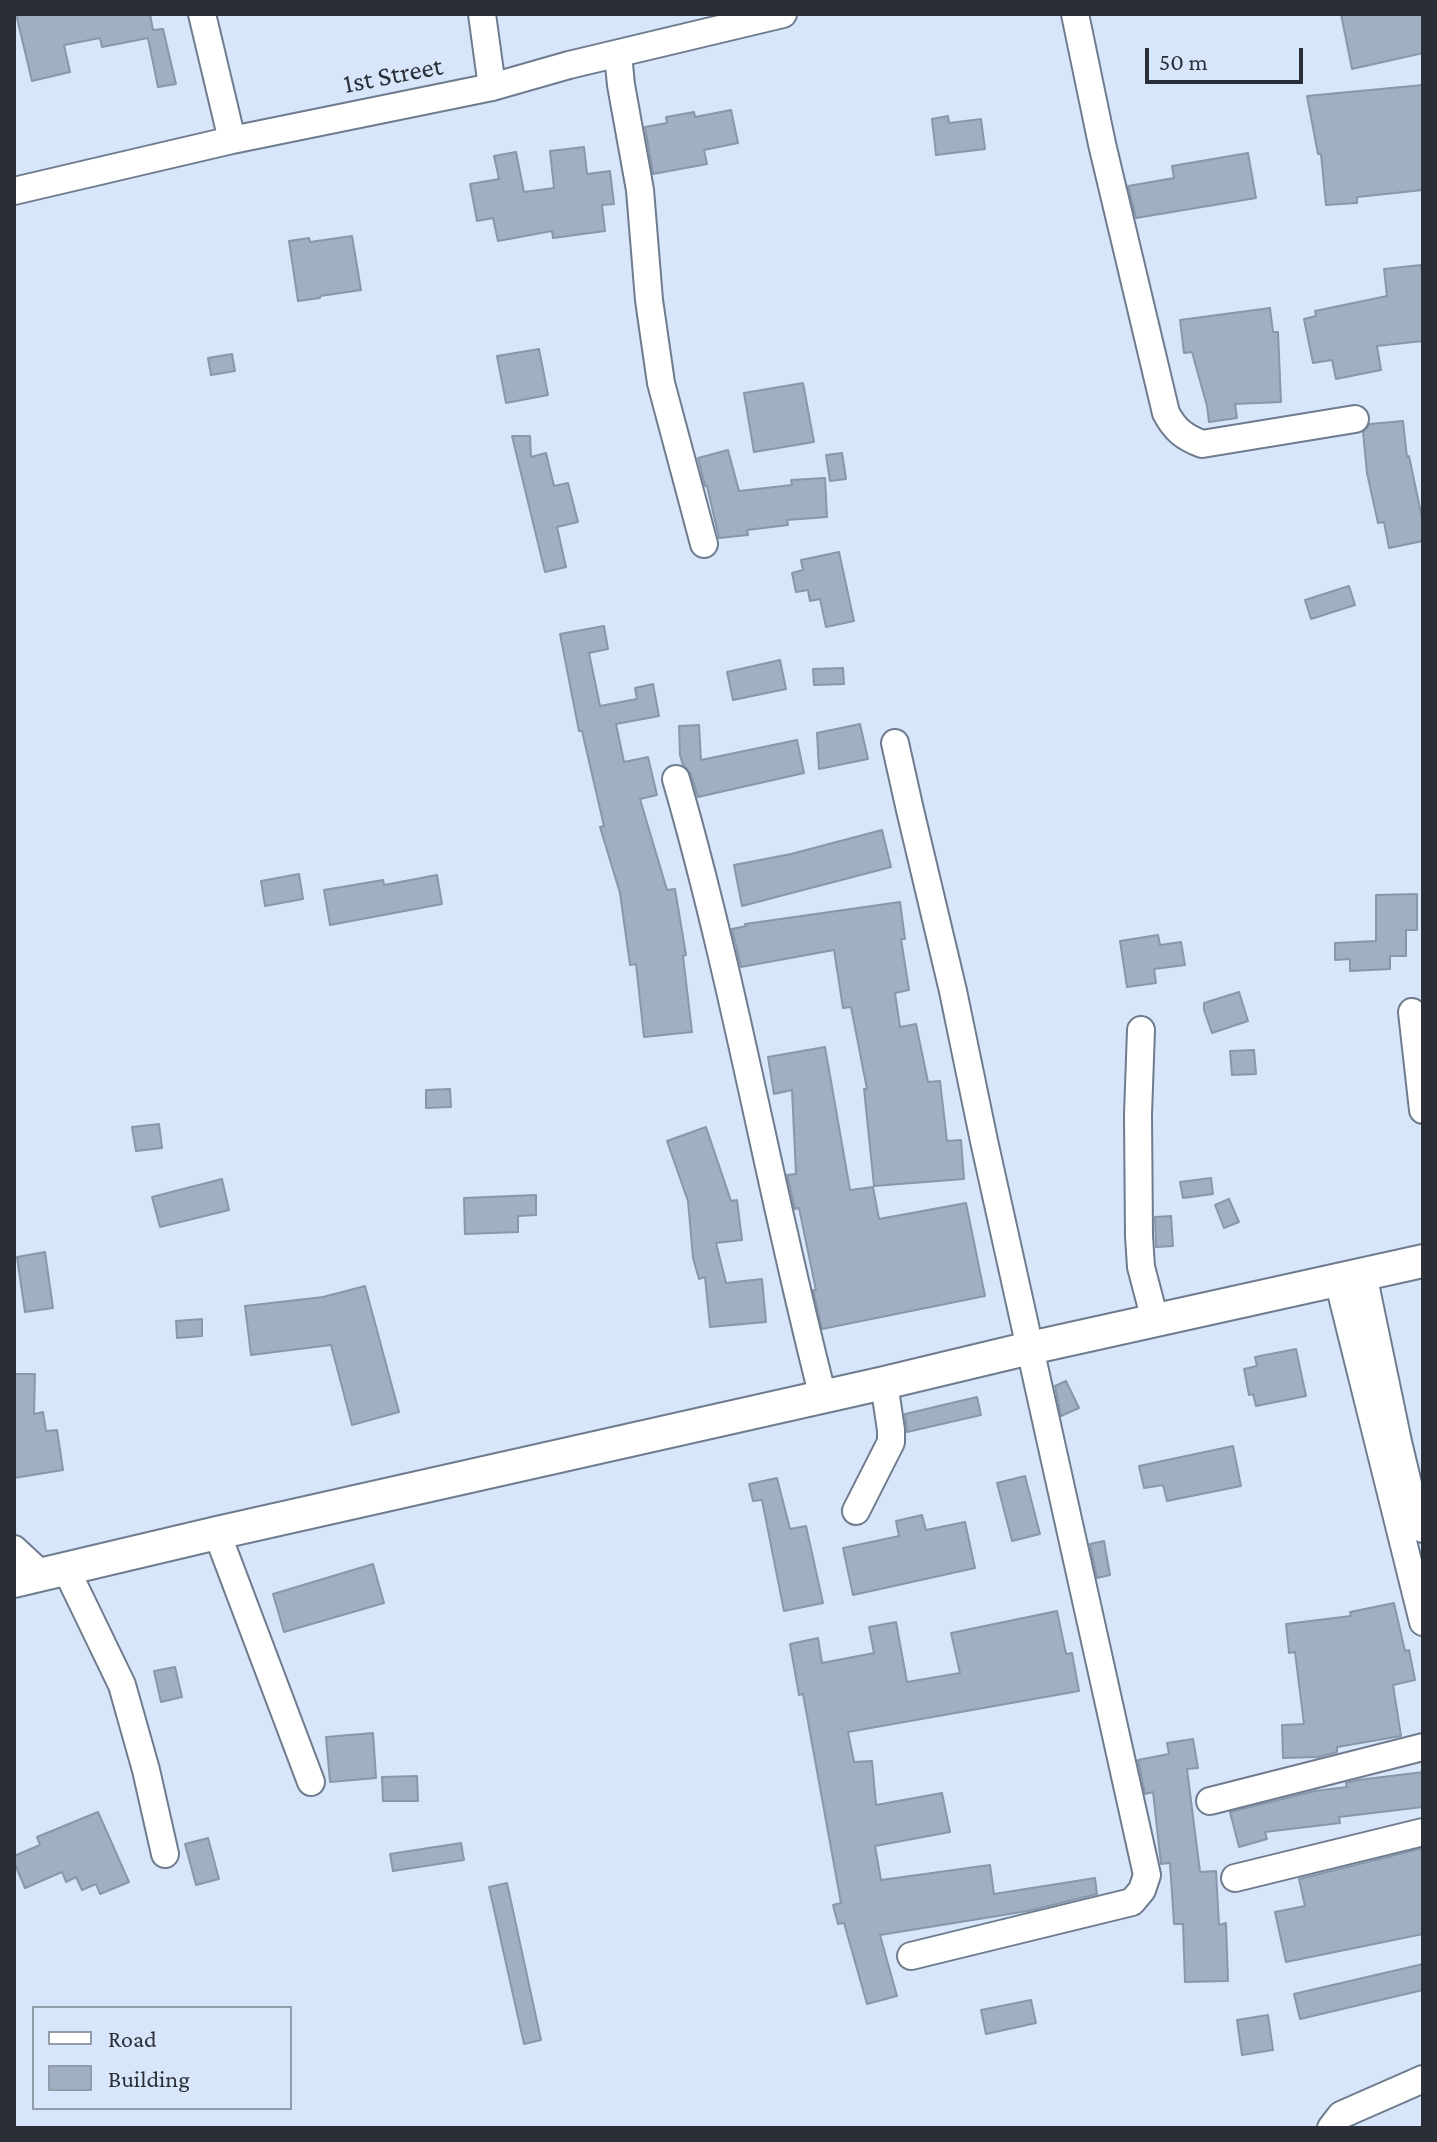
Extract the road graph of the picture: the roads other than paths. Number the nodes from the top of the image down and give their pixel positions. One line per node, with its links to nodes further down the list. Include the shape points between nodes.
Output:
1 (202, 14): 8 (street)
2 (482, 14): 7 (street)
3 (783, 14): 5 (street, 1st Street)
4 (1075, 14): 10 (street, via 1173,426 1202,444)
5 (711, 22): 6 (street, 1st Street)
6 (618, 54): 7 (street, 1st Street); 11 (street, via 640,190 661,383)
7 (492, 87): 8 (street, 1st Street)
8 (232, 140): 9 (street, 1st Street)
9 (14, 191)
10 (1355, 419)
11 (704, 544)
12 (895, 743): 20 (street)
13 (676, 779): 22 (street, via 710,904)
14 (1412, 1012): 16 (street)
15 (1141, 1030): 19 (street, via 1139,1236)
16 (1423, 1110)
17 (1423, 1261): 18 (main road)
18 (1351, 1277): 19 (main road); 24 (street); 28 (street)
19 (1155, 1320): 20 (main road)
20 (1030, 1348): 21 (main road); 35 (street, via 1147,1875 1132,1902)
21 (884, 1383): 22 (main road); 23 (street, via 891,1442)
22 (823, 1397): 25 (main road)
23 (856, 1511)
24 (1423, 1529)
25 (217, 1533): 27 (main road); 30 (street)
26 (14, 1549): 27 (street)
27 (41, 1575): 33 (street, via 122,1685)
28 (1423, 1622)
29 (1423, 1747): 31 (street)
30 (311, 1782)
31 (1210, 1801)
32 (1423, 1832): 34 (street)
33 (165, 1854)
34 (1235, 1878)
35 (911, 1956)
36 (1423, 2079): 37 (street, via 1341,2115)
37 (1331, 2128)

